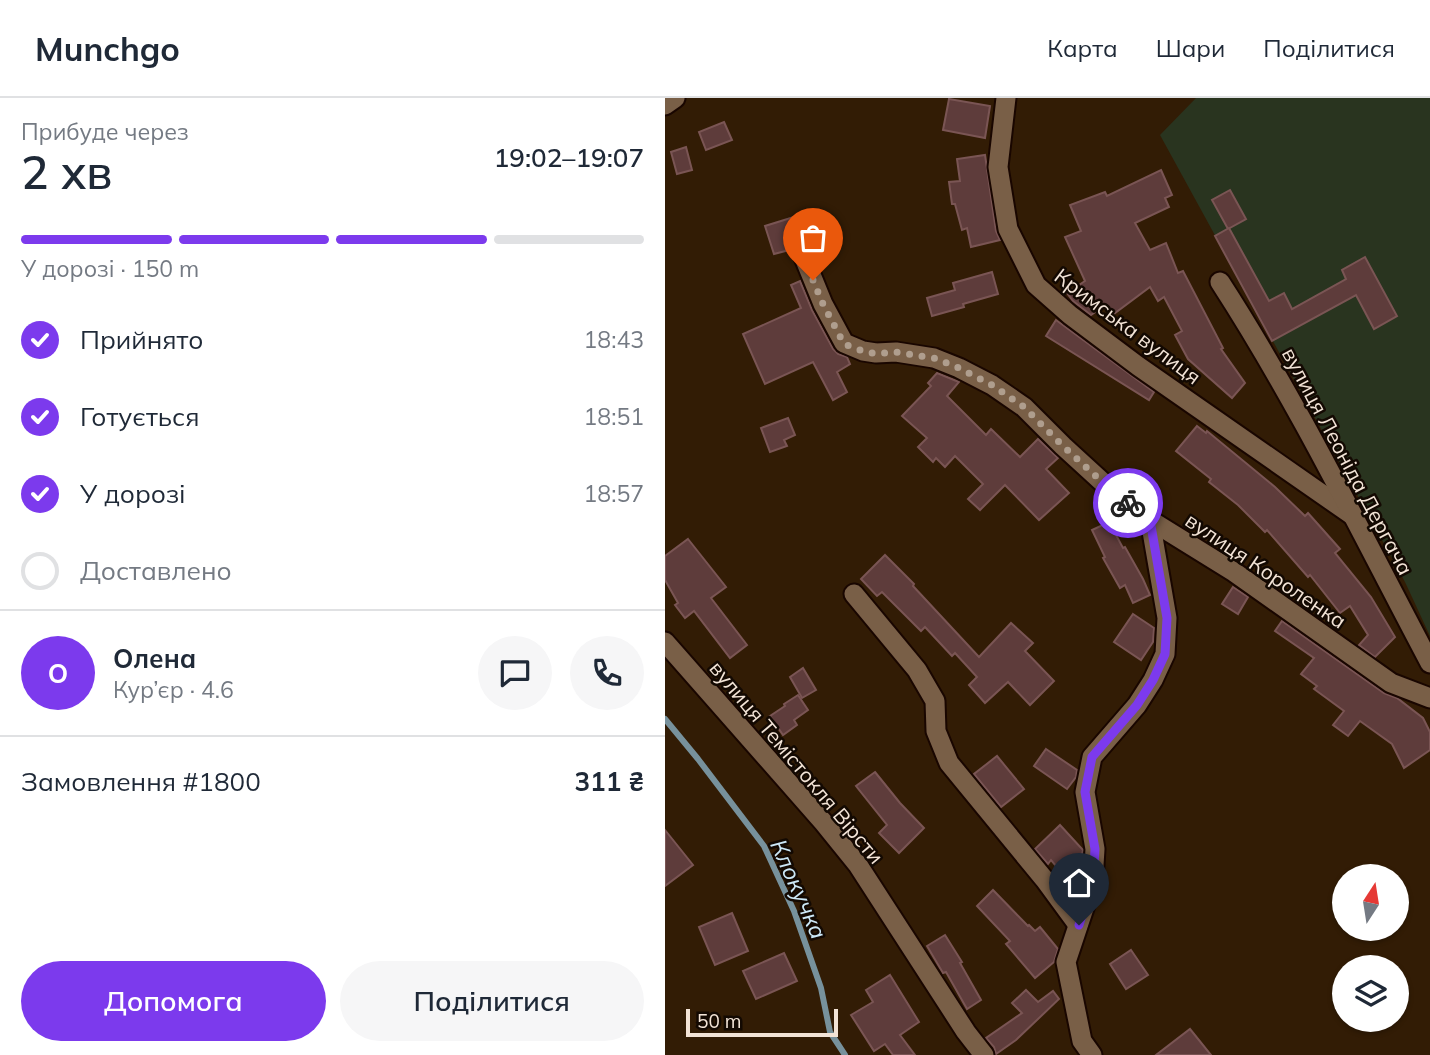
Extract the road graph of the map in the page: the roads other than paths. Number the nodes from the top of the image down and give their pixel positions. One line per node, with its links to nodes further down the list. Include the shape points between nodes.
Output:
1 (675, 98): 3 (street)
2 (1006, 98): 6 (street, Кримська вулиця, via 997,167 1008,229 1036,285 1129,359)
3 (665, 105)
4 (803, 255): 7 (street, вулиця Короленка, via 844,344 876,354 934,358 992,385 1024,407 1110,489)
5 (1220, 282): 6 (street, вулиця Леоніда Дергача, via 1256,337)
6 (1352, 515): 10 (street, вулиця Леоніда Дергача)
7 (1150, 520): 11 (street, вулиця Короленка, via 1234,572 1391,683); 12 (street, via 1167,618 1165,654 1137,705 1092,757 1085,792 1095,849 1093,881)
8 (853, 594): 12 (street, via 917,670 935,701 936,731 949,764)
9 (665, 642): 13 (street, вулиця Темістокля Вірсти, via 858,865)
10 (1430, 663)
11 (1430, 698)
12 (1079, 925): 14 (street, via 1066,962 1082,1041)
13 (985, 1055)
14 (1092, 1055)

